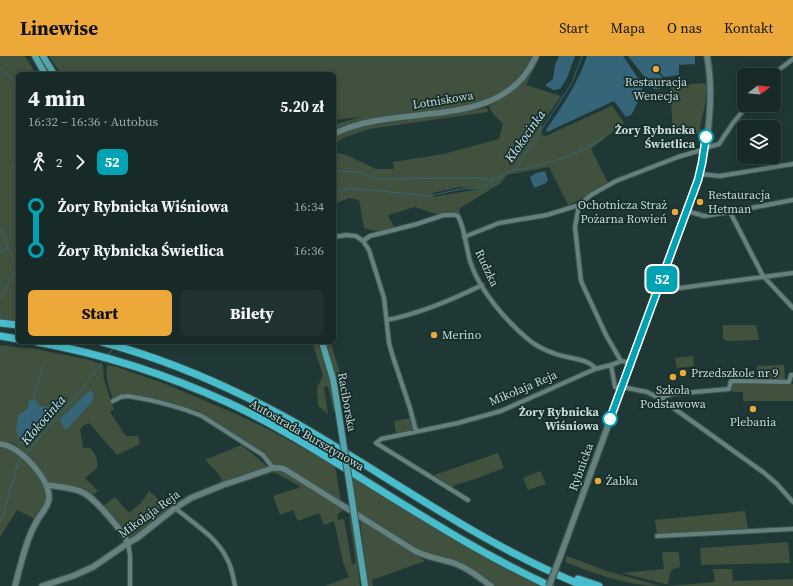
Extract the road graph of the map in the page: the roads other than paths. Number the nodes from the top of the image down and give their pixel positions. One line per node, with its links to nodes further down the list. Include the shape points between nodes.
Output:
1 (35, 56): 7 (main road)
2 (43, 56): 8 (main road)
3 (536, 56): 10 (street, Lotniskowa, via 518,84 492,101 466,108 362,124)
4 (707, 56): 11 (street, Rybnicka, via 710,96)
5 (793, 58): 6 (street)
6 (781, 68)
7 (44, 72)
8 (53, 72)
9 (742, 112): 11 (street, via 719,144)
10 (336, 133)
11 (705, 150): 13 (street, Rybnicka); 15 (street, via 678,156 616,180)
12 (793, 164): 13 (street, via 720,176)
13 (700, 174): 16 (street, Rybnicka)
14 (793, 200): 17 (street)
15 (579, 204): 19 (street, via 547,215 499,223); 34 (street, via 575,227 581,281 606,336)
16 (686, 211): 17 (street, via 704,216); 24 (street, Rybnicka)
17 (730, 212): 22 (street)
18 (336, 237): 20 (street, via 356,236)
19 (464, 237): 20 (street, Rudzka, via 459,218 448,215 370,236); 23 (street, Rudzka, via 470,262)
20 (363, 241): 26 (street, via 369,250 382,292)
21 (793, 273): 22 (street)
22 (763, 276): 24 (street, via 665,290); 25 (street)
23 (482, 285): 26 (street, via 440,303); 37 (street, Rudzka, via 503,315 530,341 558,355 588,363)
24 (658, 288): 35 (street, Rybnicka)
25 (793, 308)
26 (387, 320): 42 (street, via 392,353)
27 (0, 322): 28 (highway)
28 (16, 325)
29 (0, 336): 30 (highway)
30 (16, 339)
31 (46, 344): 59 (highway, Autostrada Bursztynowa, via 122,362 180,382 230,404 327,457 456,536)
32 (109, 344): 52 (highway, Autostrada Bursztynowa, via 186,370 268,408 462,524)
33 (323, 344): 57 (main road, Raciborska, bridge, via 333,379)
34 (621, 361): 35 (street); 36 (street, Mikołaja Reja)
35 (631, 363): 39 (street, Rybnicka)
36 (612, 365): 37 (street, Mikołaja Reja); 39 (street, via 615,387)
37 (595, 368): 42 (street, Mikołaja Reja, via 501,411)
38 (793, 375): 40 (street, via 789,382 731,381 729,389 672,394)
39 (621, 389): 40 (street, via 647,392); 59 (street, Rybnicka, bridge)
40 (661, 399): 47 (street, via 763,472)
41 (113, 401): 44 (street, via 128,396 192,411 263,455)
42 (416, 432): 46 (street, Mikołaja Reja, via 381,439 376,443)
43 (0, 444): 45 (street, via 21,452)
44 (273, 468): 48 (street, Mikołaja Reja, via 217,487); 58 (street, via 286,470 415,551 430,558 461,566)
45 (47, 485): 51 (street, via 84,493 120,530); 54 (street, via 49,503 37,521)
46 (468, 500)
47 (793, 502)
48 (175, 508): 51 (street, Mikołaja Reja); 56 (street, via 222,549)
49 (793, 528): 50 (street)
50 (657, 536)
51 (128, 543): 53 (street, Mikołaja Reja, via 93,568); 55 (street)
52 (549, 571): 60 (highway, Autostrada Bursztynowa); 61 (highway)
53 (47, 585)
54 (15, 586)
55 (130, 586)
56 (236, 586)
57 (364, 586)
58 (491, 586)
59 (550, 586)
60 (584, 586)
61 (599, 586)

